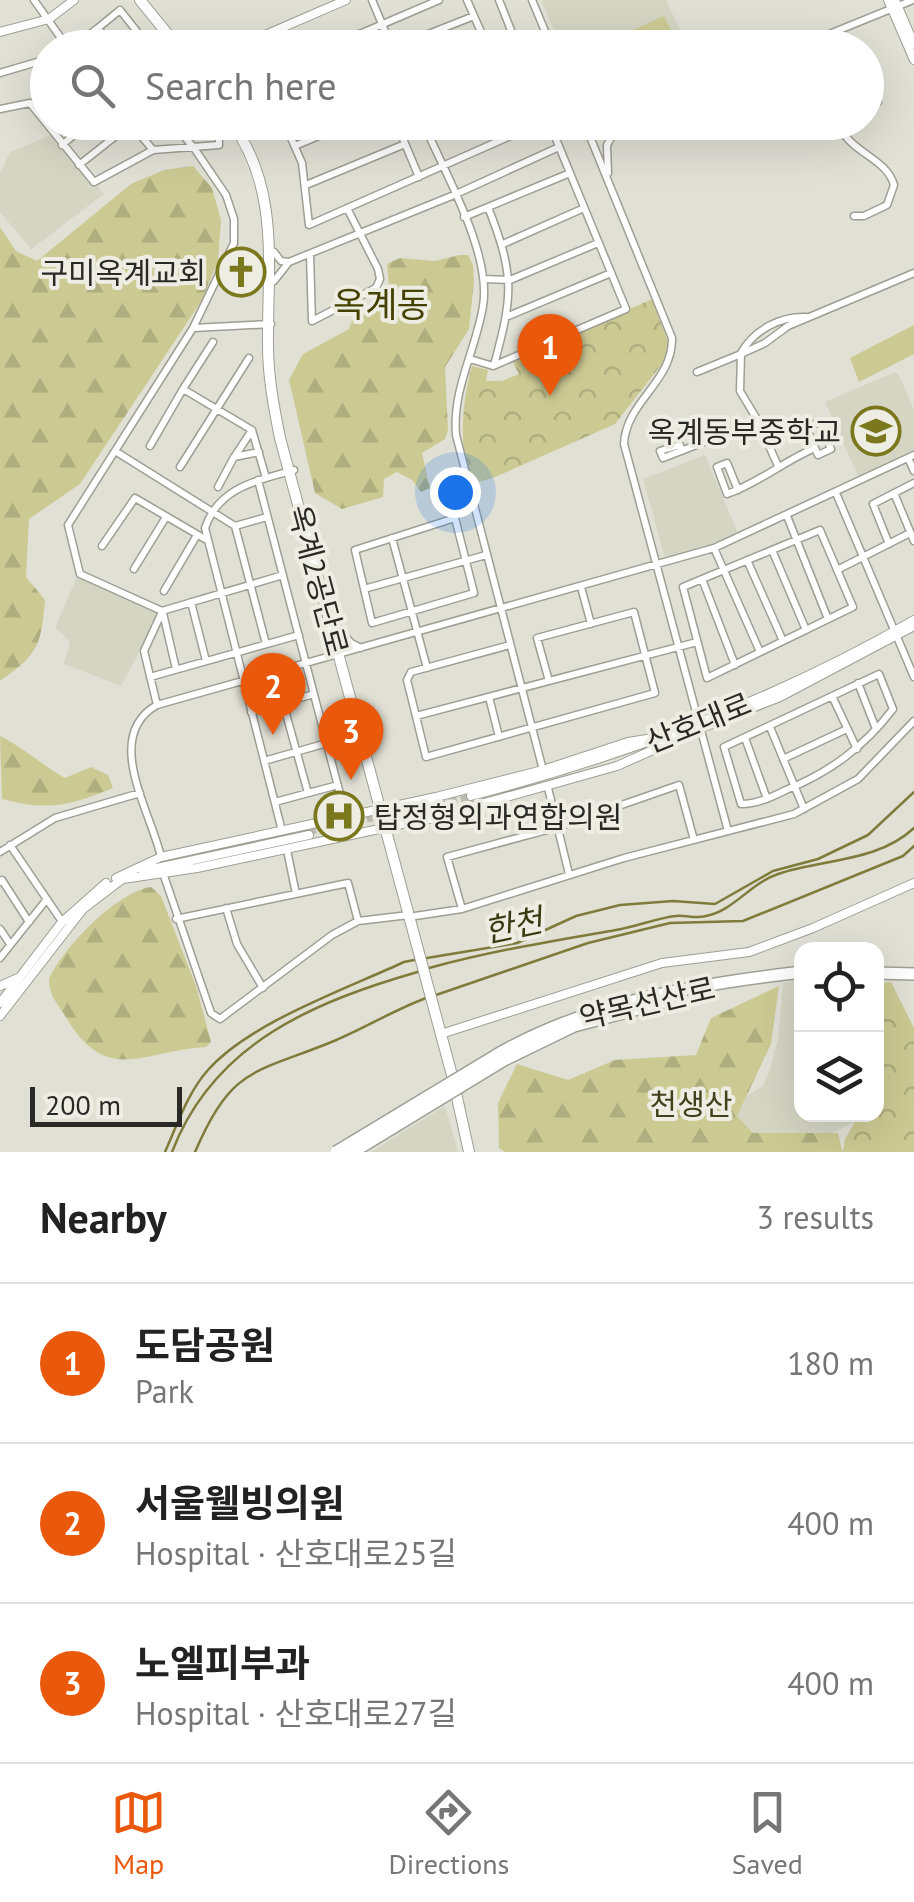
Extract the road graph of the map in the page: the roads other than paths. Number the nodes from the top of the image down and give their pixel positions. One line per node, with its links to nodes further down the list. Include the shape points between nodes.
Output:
1 (34, 0): 13 (street)
2 (74, 0): 13 (street)
3 (137, 0): 19 (main road)
4 (346, 0): 20 (street)
5 (372, 0): 14 (street)
6 (439, 0): 14 (street)
7 (467, 0): 12 (street)
8 (499, 0): 25 (street)
9 (532, 0): 26 (street)
10 (914, 0): 11 (street)
11 (893, 4): 27 (street); 29 (street); 30 (street)
12 (474, 16): 23 (street); 24 (street)
13 (49, 20): 16 (street); 28 (street)
14 (382, 24): 21 (street); 22 (street)
15 (98, 28): 17 (street); 18 (street, via 120,10)
16 (56, 30)
17 (95, 30)
18 (136, 30)
19 (161, 30)
20 (277, 30)
21 (368, 30)
22 (385, 30)
23 (439, 30)
24 (480, 30)
25 (511, 30)
26 (544, 30)
27 (842, 30)
28 (0, 32)
29 (914, 44)
30 (914, 60)
31 (30, 64): 32 (street)
32 (0, 72)
33 (30, 103): 34 (street)
34 (0, 109)
35 (59, 140): 52 (street)
36 (67, 140): 52 (street)
37 (110, 140): 58 (street)
38 (145, 140): 57 (street)
39 (187, 140): 56 (street)
40 (220, 140): 56 (street)
41 (244, 140): 82 (main road, 옥계2공단로, via 264,191)
42 (246, 140): 73 (main road, 옥계2공단로, via 269,191)
43 (293, 140): 54 (street)
44 (308, 140): 54 (street)
45 (403, 140): 53 (street)
46 (431, 140): 59 (street)
47 (503, 140): 59 (street)
48 (555, 140): 55 (street)
49 (591, 140): 62 (street)
50 (610, 140): 62 (street)
51 (848, 140): 68 (street, via 888,171 894,186 887,205)
52 (62, 144): 58 (street)
53 (405, 144): 61 (street); 63 (street)
54 (296, 145): 63 (street)
55 (559, 147): 60 (street); 64 (street)
56 (194, 148): 57 (street); 83 (street, via 232,208 234,243)
57 (153, 150): 58 (street, via 94,182)
58 (79, 165)
59 (442, 166): 61 (street); 64 (street)
60 (570, 173): 65 (street); 67 (street)
61 (419, 176): 66 (street)
62 (610, 184): 130 (street, via 672,338 666,368 624,436)
63 (306, 186): 66 (street, via 309,224)
64 (454, 195): 69 (street); 70 (street)
65 (488, 207): 69 (street); 72 (street)
66 (346, 208): 70 (street)
67 (584, 208): 71 (street); 72 (street)
68 (854, 216)
69 (464, 217): 78 (street)
70 (359, 233): 74 (street); 74 (street, via 378,269 376,288 312,321)
71 (598, 243): 76 (street); 79 (street)
72 (502, 244): 79 (street)
73 (274, 252): 75 (street); 80 (main road, 옥계2공단로)
74 (310, 254): 75 (street)
75 (289, 262): 80 (street)
76 (611, 272): 81 (street); 88 (street, via 626,309)
77 (912, 273): 85 (street, via 809,318 765,328)
78 (484, 279): 79 (street); 87 (street)
79 (510, 280): 81 (street)
80 (274, 281): 82 (main road, 옥계2공단로)
81 (506, 318): 88 (street)
82 (270, 324): 83 (street); 103 (main road, 옥계2공단로, via 270,381)
83 (192, 328): 96 (street)
84 (213, 342): 90 (street)
85 (741, 354): 89 (street); 92 (street, via 740,392)
86 (250, 358): 91 (street)
87 (470, 359): 88 (street); 126 (street, via 455,417)
88 (493, 366)
89 (697, 372)
90 (183, 389): 91 (street); 94 (street)
91 (218, 409): 93 (street); 102 (street)
92 (758, 421): 97 (street); 101 (street)
93 (252, 430): 98 (street); 100 (street)
94 (150, 446)
95 (816, 448): 95 (street, via 806,428 820,422 831,449 818,455); 101 (street)
96 (114, 451): 111 (street); 145 (street, via 68,524 80,574)
97 (682, 451)
98 (260, 452): 100 (street); 105 (street)
99 (911, 456): 104 (street); 109 (street)
100 (234, 458): 107 (street)
101 (778, 466): 108 (street)
102 (180, 467)
103 (292, 471): 105 (street); 149 (main road, 옥계2공단로); 162 (main road, 옥계2공단로)
104 (914, 471)
105 (262, 479): 111 (street, via 226,495); 114 (street)
106 (914, 484): 110 (street)
107 (218, 488)
108 (738, 490): 108 (street, via 727,494 716,466 728,462)
109 (836, 493): 113 (street); 127 (street)
110 (894, 493): 116 (street); 122 (street, via 873,504)
111 (211, 511): 115 (street); 119 (street)
112 (166, 516): 117 (street); 123 (street, via 135,498); 131 (street)
113 (786, 516): 120 (street); 124 (street)
114 (268, 517): 115 (street); 134 (street)
115 (235, 526): 137 (street)
116 (910, 533): 121 (street); 122 (street)
117 (198, 535): 119 (street); 140 (street)
118 (392, 538): 128 (street, via 455,518); 135 (street); 139 (street, via 354,550)
119 (206, 540): 141 (street)
120 (796, 540): 125 (street); 133 (street, via 820,530); 146 (street)
121 (914, 542)
122 (889, 544): 127 (street)
123 (102, 546)
124 (714, 548): 130 (street); 132 (street)
125 (772, 550): 129 (street); 150 (street)
126 (486, 555): 128 (street); 143 (street)
127 (863, 557): 133 (street); 152 (street)
128 (466, 560): 135 (street); 144 (street, via 474,593)
129 (747, 560): 132 (street); 154 (street)
130 (656, 566): 138 (street); 158 (street)
131 (134, 569)
132 (724, 570): 136 (street); 160 (street)
133 (837, 570): 146 (street, via 853,607)
134 (283, 575): 137 (street); 153 (street)
135 (402, 578): 139 (street); 144 (street)
136 (702, 579): 155 (street, via 683,586); 166 (street)
137 (250, 584): 141 (street); 156 (street)
138 (581, 587): 143 (street); 148 (street)
139 (364, 589): 144 (street, via 372,622)
140 (164, 592)
141 (219, 592): 142 (street); 161 (street)
142 (191, 602): 145 (street); 164 (street)
143 (501, 610): 151 (street); 157 (street)
144 (412, 611): 151 (street)
145 (162, 612): 168 (street); 169 (street, via 144,652)
146 (828, 619): 150 (street)
147 (914, 623): 152 (street, 산호대로)
148 (590, 624): 163 (street, via 634,612); 172 (street, via 537,638)
149 (338, 629): 159 (street); 162 (main road, 옥계2공단로)
150 (806, 630): 154 (street)
151 (417, 633): 159 (street); 167 (street)
152 (896, 634): 170 (street); 183 (street, 산호대로, via 780,696)
153 (298, 635): 156 (street); 165 (street)
154 (783, 641): 160 (street)
155 (697, 642): 158 (street); 166 (street, via 707,678)
156 (266, 644): 161 (street)
157 (510, 646): 167 (street); 174 (street)
158 (678, 647): 163 (street); 183 (street)
159 (362, 648): 162 (street)
160 (760, 652): 166 (street)
161 (235, 653): 164 (street); 171 (street)
162 (343, 654): 165 (street); 205 (main road, 옥계2공단로)
163 (645, 656): 172 (street); 185 (street, via 655,693)
164 (206, 661): 168 (street)
165 (306, 664): 171 (street); 175 (street)
166 (735, 664)
167 (427, 668): 181 (street, via 406,680)
168 (176, 670): 169 (street)
169 (150, 677): 179 (street)
170 (914, 677)
171 (243, 681): 179 (street); 180 (street)
172 (549, 681): 174 (street)
173 (858, 684): 176 (street); 186 (street); 186 (street, via 879,674 893,706)
174 (522, 688): 177 (street); 185 (street)
175 (314, 694): 178 (street); 191 (street)
176 (832, 696): 184 (street); 187 (street)
177 (489, 697): 181 (street); 189 (street)
178 (283, 703): 180 (street); 193 (street)
179 (156, 705): 200 (street, via 141,716 131,737)
180 (251, 712): 195 (street)
181 (416, 716): 189 (street, via 426,758)
182 (914, 721): 206 (street, via 858,778)
183 (700, 726): 188 (street, 산호대로); 188 (street, 산호대로, via 608,762 472,797); 199 (street, via 616,766); 212 (street)
184 (770, 727): 190 (street); 194 (street)
185 (532, 728): 189 (street); 196 (street)
186 (876, 728): 192 (street)
187 (847, 729): 192 (street); 194 (street)
188 (666, 736): 196 (street)
189 (499, 737)
190 (745, 738): 203 (street); 203 (street, via 724,747 736,794 744,805)
191 (327, 744): 193 (street); 197 (street)
192 (857, 749): 198 (street)
193 (296, 752): 195 (street); 201 (street)
194 (783, 759): 198 (street)
195 (264, 760): 204 (street)
196 (543, 770): 202 (street)
197 (338, 785): 201 (street); 207 (street)
198 (795, 787): 203 (street); 206 (street)
199 (548, 788): 208 (street); 210 (street)
200 (141, 793): 216 (street, via 55,818); 219 (street)
201 (308, 793): 204 (street)
202 (436, 797): 205 (street); 208 (street, via 421,811)
203 (766, 799)
204 (275, 802): 211 (street)
205 (384, 809): 207 (street); 209 (main road, 옥계2공단로)
206 (804, 810): 212 (street)
207 (346, 817): 211 (street); 214 (street, via 353,827)
208 (430, 819): 209 (street)
209 (389, 828): 214 (street); 229 (main road, 옥계2공단로)
210 (558, 828): 215 (street, via 679,785); 221 (street); 228 (street, via 447,857)
211 (282, 831): 219 (street)
212 (728, 831): 215 (street)
213 (309, 833): 222 (street)
214 (342, 838): 217 (street)
215 (694, 840): 221 (street)
216 (10, 846): 218 (street); 226 (street)
217 (287, 850): 220 (street); 225 (street)
218 (0, 852)
219 (161, 857): 222 (street)
220 (162, 873): 222 (street); 230 (street)
221 (570, 874): 228 (street)
222 (119, 878): 233 (street)
223 (0, 882): 232 (street)
224 (914, 883): 244 (street, via 749,952 662,963)
225 (296, 894): 227 (street); 231 (street, via 348,883)
226 (47, 899): 232 (street); 233 (street)
227 (226, 908): 230 (street); 241 (street, via 241,954)
228 (462, 910): 229 (street)
229 (412, 916): 231 (street); 244 (main road, 옥계2공단로)
230 (176, 919): 241 (street, via 213,1016 226,1017)
231 (358, 921): 241 (street)
232 (29, 922): 235 (street)
233 (65, 926): 237 (street); 242 (street)
234 (0, 929): 235 (street)
235 (10, 944): 236 (street)
236 (0, 958)
237 (22, 976): 240 (street); 242 (street)
238 (794, 976): 245 (highway, 약목선산로, via 588,1012)
239 (794, 976): 245 (highway, 약목선산로, via 596,1018)
240 (0, 986)
241 (263, 988)
242 (2, 1004): 243 (street)
243 (0, 1016)
244 (443, 1034): 248 (main road, 옥계2공단로)
245 (502, 1056): 246 (highway, bridge); 247 (highway, bridge)
246 (336, 1152)
247 (353, 1152)
248 (472, 1152)

